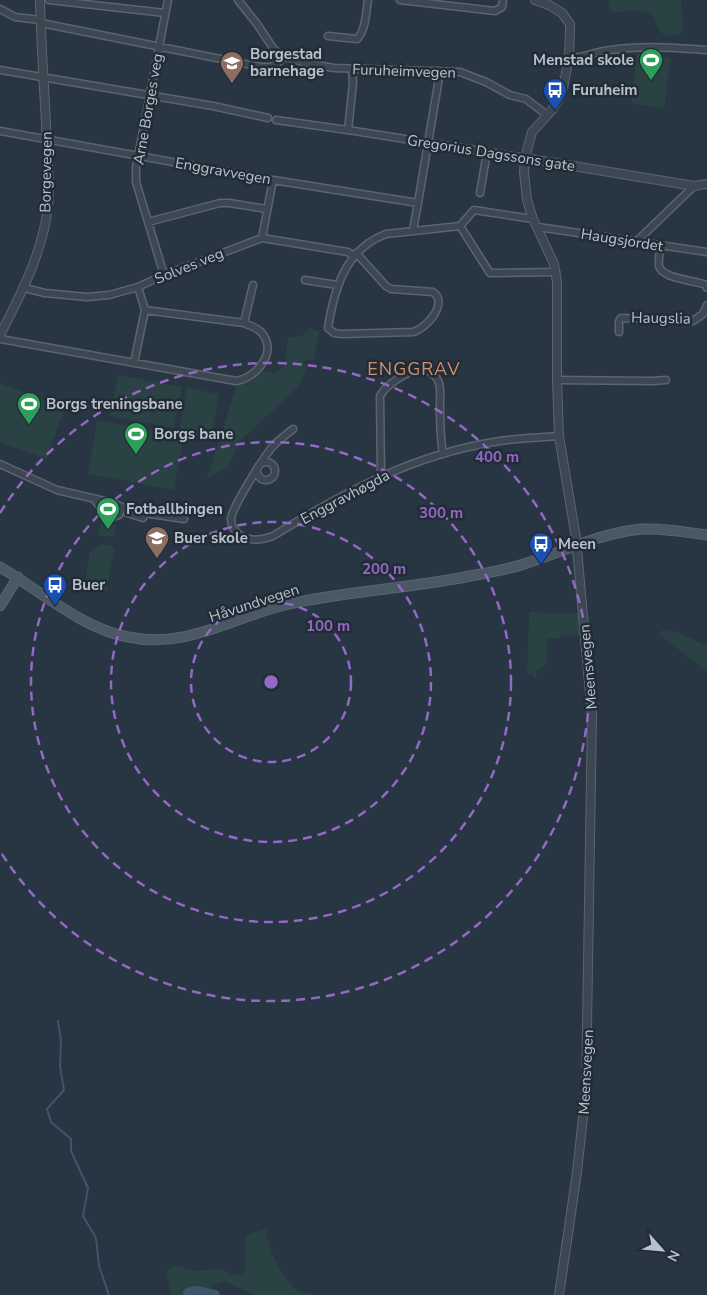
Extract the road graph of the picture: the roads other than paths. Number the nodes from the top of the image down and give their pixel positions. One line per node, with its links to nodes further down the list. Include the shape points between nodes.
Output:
1 (40, 0): 11 (street, Borgevegen)
2 (49, 0): 10 (street)
3 (168, 0): 10 (street, Arne Borges veg)
4 (238, 0): 15 (street)
5 (368, 0): 12 (street, via 364,26 357,39)
6 (400, 0): 7 (street, via 495,11 502,7)
7 (503, 0)
8 (536, 0): 16 (street, Meensvegen, via 557,9 567,19)
9 (0, 9): 11 (street, via 15,17)
10 (165, 13): 13 (street, Arne Borges veg)
11 (40, 22): 13 (street); 20 (street, Borgevegen)
12 (328, 36)
13 (159, 47): 15 (street, via 261,67 272,67); 21 (street, Arne Borges veg)
14 (707, 50): 16 (street, via 626,48)
15 (282, 56): 17 (street, Furuheimvegen, via 310,64)
16 (569, 58): 22 (street, Meensvegen, via 562,93)
17 (352, 69): 19 (street, Furuheimvegen); 25 (street)
18 (0, 70): 20 (street)
19 (438, 71): 22 (street, Furuheimvegen, via 465,74 530,101); 28 (street)
20 (45, 78): 21 (street); 27 (street, Borgevegen)
21 (150, 95): 23 (street); 30 (street, Arne Borges veg)
22 (547, 115): 31 (street, Meensvegen, via 532,132)
23 (268, 118)
24 (276, 120): 25 (street, Gregorius Dagssons gate)
25 (348, 130): 28 (street, Gregorius Dagssons gate)
26 (0, 132): 27 (street, Enggravvegen)
27 (47, 140): 30 (street, Enggravvegen); 54 (street, Borgevegen, via 48,206)
28 (428, 144): 29 (street, Gregorius Dagssons gate); 36 (street)
29 (487, 152): 31 (street, Gregorius Dagssons gate); 35 (street)
30 (139, 156): 32 (street, Enggravvegen); 39 (street, Arne Borges veg, via 136,182)
31 (524, 158): 34 (street, Gregorius Dagssons gate); 38 (street, Meensvegen, via 525,191)
32 (273, 180): 36 (street, Enggravvegen); 37 (street)
33 (707, 184): 34 (street, Gregorius Dagssons gate)
34 (694, 186): 44 (street)
35 (480, 193)
36 (418, 203): 42 (street)
37 (267, 209): 39 (street, via 229,202); 43 (street)
38 (533, 219): 40 (street, via 474,210); 41 (street, Meensvegen)
39 (148, 222): 49 (street, Arne Borges veg)
40 (460, 226): 42 (street); 48 (street, via 490,273)
41 (538, 227): 44 (street, Haugsjordet); 48 (street, Meensvegen)
42 (413, 230): 47 (street, via 377,238)
43 (262, 238): 47 (street, Solves veg); 49 (street, Solves veg)
44 (637, 241): 45 (street, Haugsjordet)
45 (661, 245): 46 (street, Haugsjordet); 55 (street, via 660,271 698,282)
46 (707, 252)
47 (355, 255): 52 (street); 52 (street, via 386,286 395,290 432,292 438,298 437,308 422,329 413,332 334,333 328,328)
48 (556, 272): 63 (street, Meensvegen)
49 (164, 275): 53 (street, Solves veg)
50 (305, 280): 52 (street)
51 (253, 285): 58 (street)
52 (338, 285)
53 (138, 287): 54 (street, Solves veg, via 87,297); 57 (street)
54 (24, 288): 60 (street, Borgevegen)
55 (707, 288)
56 (707, 304): 59 (street, Haugslia, via 703,314 693,321 621,318)
57 (144, 310): 58 (street); 62 (street)
58 (244, 323): 62 (street, via 261,332 267,345 266,358 260,369 243,380 236,382)
59 (619, 332)
60 (0, 335)
61 (0, 339): 62 (street)
62 (134, 363)
63 (557, 380): 64 (street); 66 (street, Meensvegen)
64 (666, 380)
65 (294, 429): 69 (street, Enggravhøgda, via 274,445 234,509 231,521 238,534 254,540 273,536)
66 (559, 436): 67 (street, Enggravhøgda, via 502,441); 74 (street, Meensvegen)
67 (443, 454): 69 (street, Enggravhøgda); 69 (street, via 439,384 432,373 413,370 382,391 380,396)
68 (0, 464): 70 (street, via 57,490)
69 (381, 476)
70 (94, 499): 71 (street, via 113,503); 71 (street, via 110,516 116,516)
71 (122, 510): 72 (street)
72 (184, 519)
73 (707, 536): 74 (main road, Håvundvegen, via 645,529 614,534)
74 (577, 547): 76 (main road, Håvundvegen, via 525,564 461,578 298,602 203,633 162,640 129,637 95,626); 78 (street, Meensvegen, via 592,716 588,1025 583,1122)
75 (0, 567): 76 (main road, Håvundvegen)
76 (18, 578): 77 (main road)
77 (0, 606)
78 (559, 1295)

